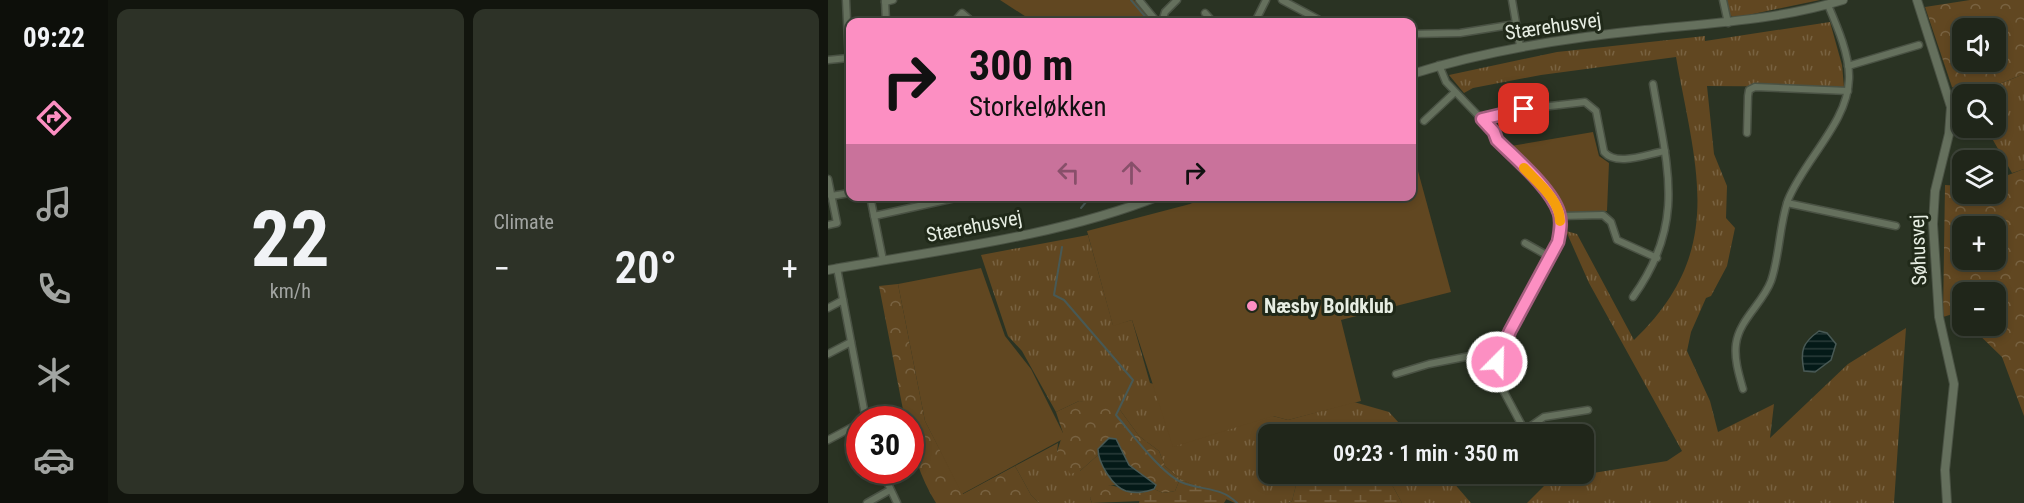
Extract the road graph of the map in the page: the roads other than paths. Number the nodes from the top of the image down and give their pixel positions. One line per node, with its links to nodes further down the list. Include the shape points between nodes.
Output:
1 (846, 0): 16 (street)
2 (893, 0): 11 (street)
3 (1139, 0): 14 (street)
4 (1177, 0): 13 (street)
5 (1266, 0): 21 (street)
6 (1282, 0): 22 (street)
7 (1512, 0): 24 (street)
8 (1723, 0): 23 (street)
9 (1843, 0): 12 (street, Stærehusvej)
10 (1917, 0): 75 (street, Søhusvej, via 1951,107 1949,134 1935,191 1933,224 1939,317 1954,384 1945,474)
11 (885, 1): 17 (street)
12 (1828, 5): 23 (street, Stærehusvej); 31 (street)
13 (1165, 12): 14 (street); 19 (street)
14 (1149, 13): 18 (street)
15 (1204, 13): 20 (street)
16 (847, 18)
17 (885, 18)
18 (1153, 18)
19 (1163, 18)
20 (1209, 18)
21 (1257, 18)
22 (1316, 18)
23 (1728, 23): 27 (street, Stærehusvej)
24 (1516, 24): 25 (street, via 1460,33); 27 (street)
25 (1416, 34)
26 (1919, 45): 31 (street)
27 (1520, 46): 30 (street, Stærehusvej)
28 (846, 58): 29 (street)
29 (828, 60)
30 (1439, 65): 32 (street, Stærehusvej); 35 (street)
31 (1848, 66): 34 (street)
32 (1416, 73)
33 (1653, 84): 39 (street)
34 (1848, 91): 38 (street, via 1755,87 1749,90); 46 (street, via 1838,117 1799,176)
35 (1455, 92): 36 (street); 37 (street)
36 (1482, 119): 39 (street, via 1524,109 1585,102 1596,111 1608,156 1617,160); 48 (street, via 1551,197)
37 (1424, 121)
38 (1747, 133)
39 (1665, 151): 53 (street, via 1670,195)
40 (828, 180): 42 (street)
41 (846, 193): 42 (street)
42 (831, 196): 49 (street, via 837,223)
43 (871, 201): 47 (street)
44 (942, 201): 47 (street)
45 (1145, 201): 54 (street, Stærehusvej, via 1053,228)
46 (1787, 203): 50 (street); 64 (street, via 1772,279 1737,338 1735,357)
47 (874, 216): 54 (street)
48 (1560, 216): 52 (street, via 1558,242); 53 (street, via 1603,215 1611,222 1617,240)
49 (828, 225)
50 (1896, 226)
51 (1525, 243): 52 (street)
52 (1550, 257): 61 (street)
53 (1657, 258): 57 (street)
54 (883, 260): 55 (street, Stærehusvej)
55 (837, 268): 56 (street, Stærehusvej); 58 (street)
56 (828, 270)
57 (1634, 297)
58 (843, 300): 59 (street); 60 (street)
59 (828, 308)
60 (851, 342): 62 (street); 65 (street)
61 (1501, 350): 63 (street); 67 (street, via 1498,376)
62 (828, 354)
63 (1396, 374)
64 (1743, 389)
65 (863, 406)
66 (1588, 410): 68 (street, via 1544,417)
67 (1522, 424)
68 (1536, 424)
69 (846, 430): 70 (street)
70 (828, 440)
71 (887, 484): 72 (street)
72 (890, 490): 73 (street); 74 (street)
73 (867, 503)
74 (897, 503)
75 (1947, 503)

